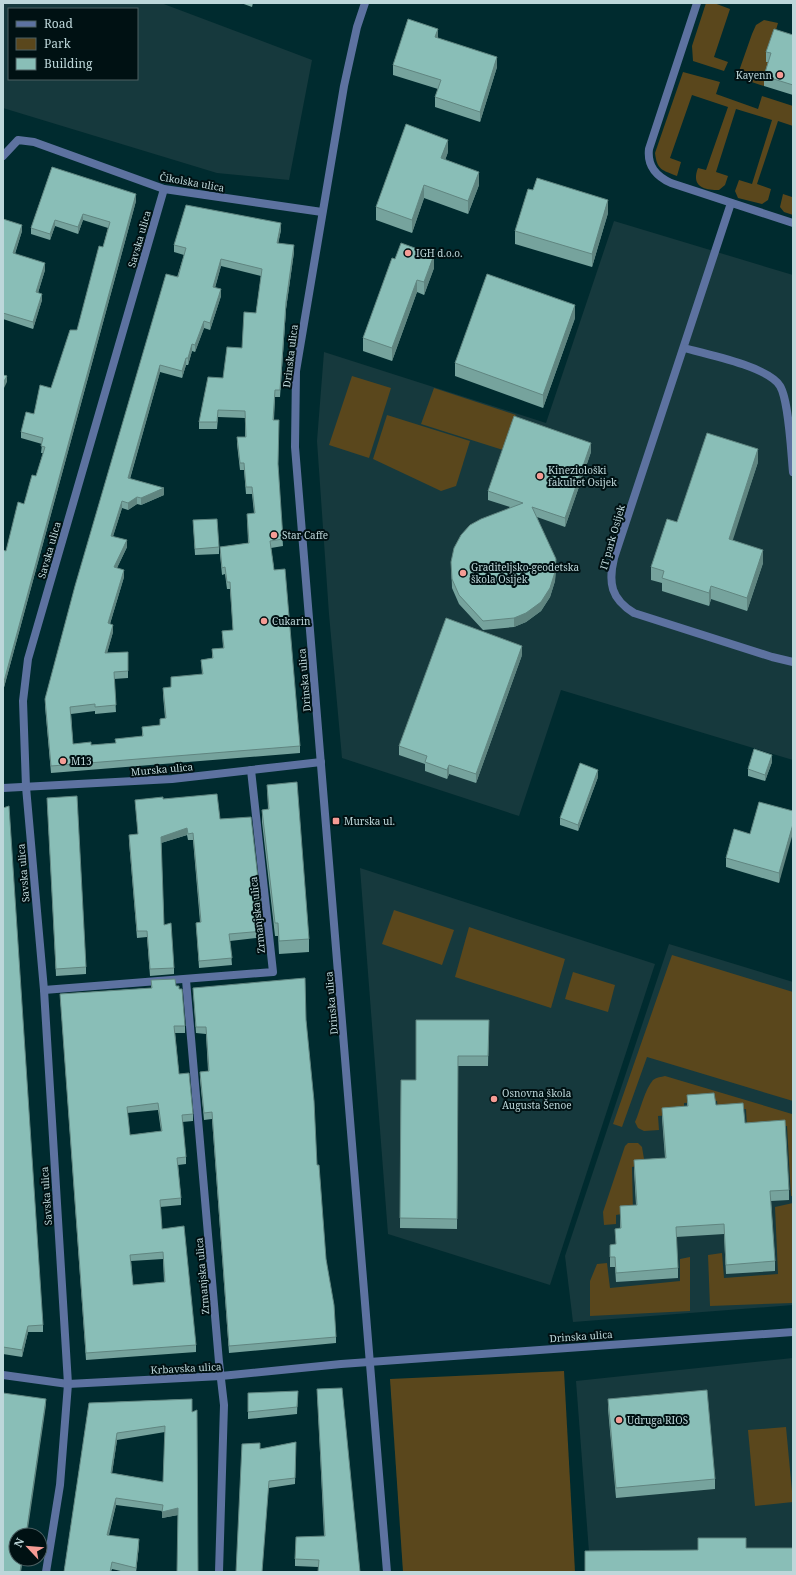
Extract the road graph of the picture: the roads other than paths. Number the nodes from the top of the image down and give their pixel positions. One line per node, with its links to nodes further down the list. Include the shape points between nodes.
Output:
1 (365, 3): 6 (street, Drinska ulica, via 344,86)
2 (697, 3): 5 (street, via 649,149 649,161 654,172 663,179)
3 (3, 156): 4 (street, Čikolska ulica, via 18,140 34,142)
4 (164, 189): 6 (street, Čikolska ulica); 13 (street, Savska ulica, via 28,659 23,700)
5 (730, 203): 7 (street); 8 (street, IT park Osijek)
6 (322, 212): 11 (street, Drinska ulica, via 296,371 294,410)
7 (793, 223)
8 (684, 348): 9 (street, via 754,368 770,376 780,385 784,394); 10 (street, IT park Osijek, via 614,558 611,571 616,597 623,606 634,613)
9 (793, 472)
10 (793, 662)
11 (321, 762): 12 (street, Murska ulica); 18 (street, Drinska ulica)
12 (251, 770): 13 (street, Murska ulica, via 172,779); 15 (street, Zrmanjska ulica, via 273,972)
13 (26, 786): 14 (street, Murska ulica); 16 (street, Savska ulica)
14 (3, 788)
15 (186, 980): 16 (street, Zrmanjska ulica); 20 (street, Zrmanjska ulica)
16 (44, 990): 21 (street, Savska ulica)
17 (793, 1332): 18 (street, Drinska ulica)
18 (370, 1361): 20 (street, Krbavska ulica); 24 (street, Drinska ulica)
19 (3, 1375): 21 (street, Krbavska ulica)
20 (221, 1376): 21 (street, Krbavska ulica); 23 (street, Zrmanjska ulica, via 224,1405)
21 (68, 1384): 22 (street, Savska ulica, via 60,1485)
22 (46, 1572)
23 (219, 1572)
24 (387, 1572)

